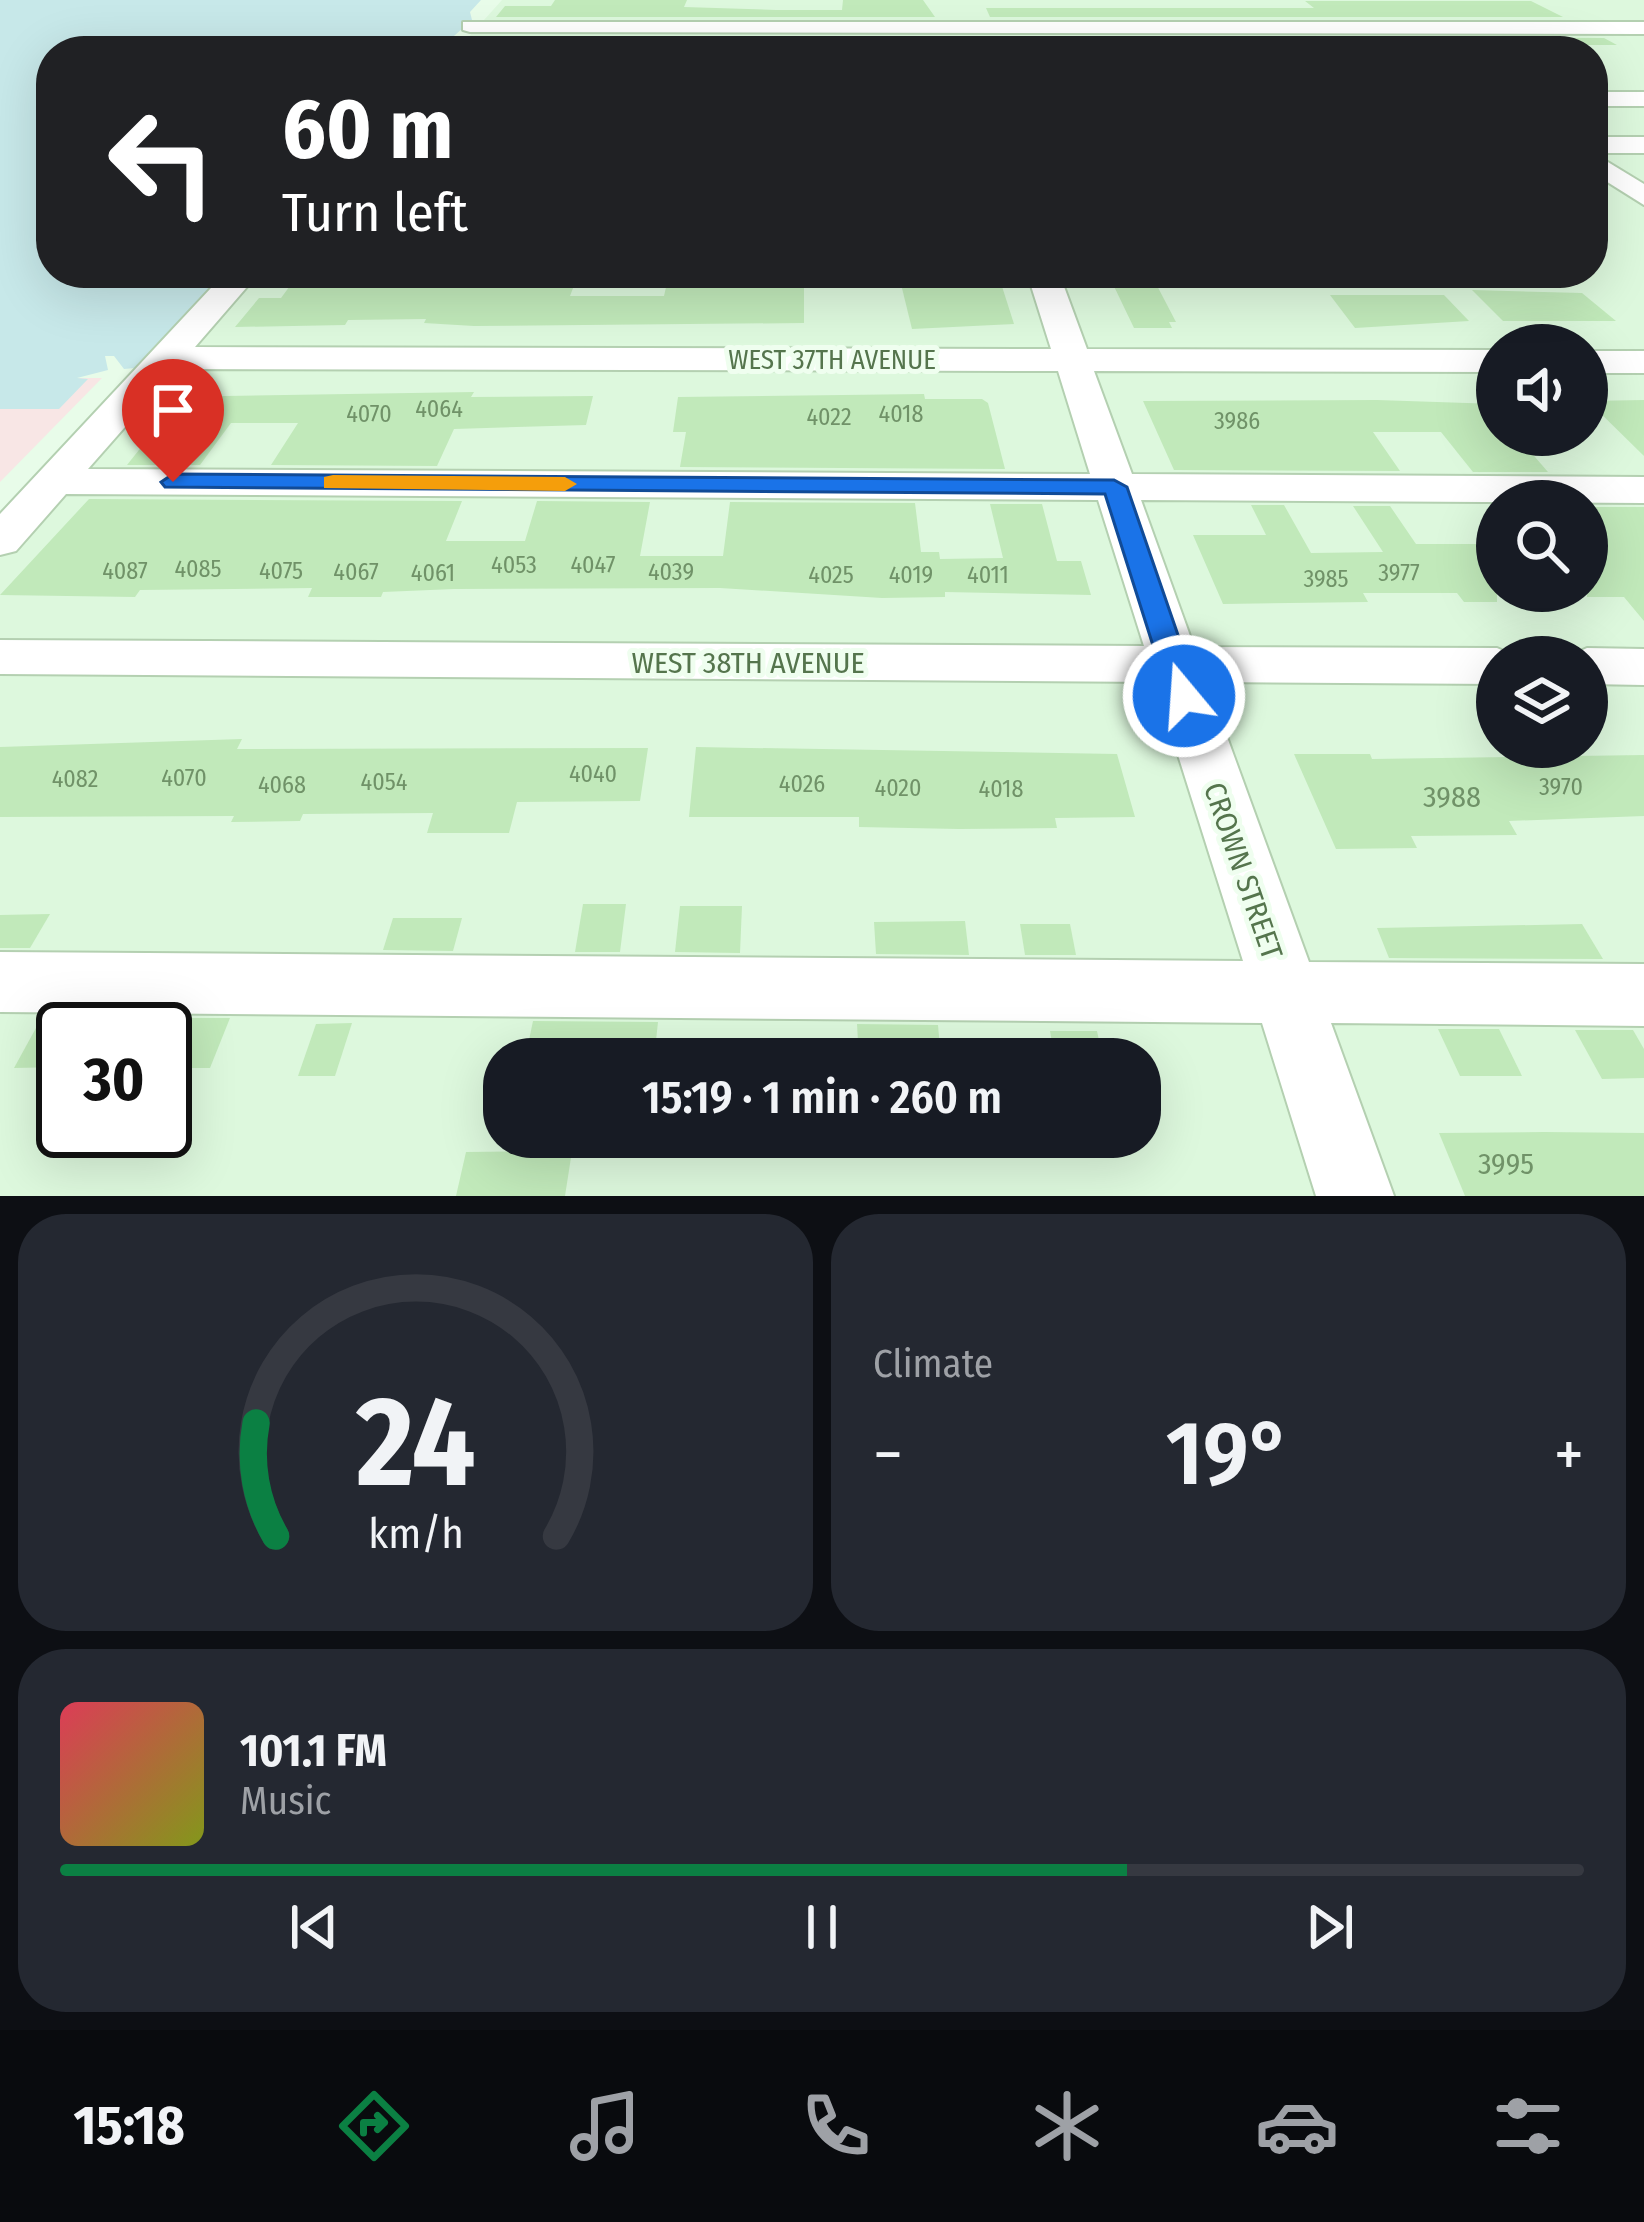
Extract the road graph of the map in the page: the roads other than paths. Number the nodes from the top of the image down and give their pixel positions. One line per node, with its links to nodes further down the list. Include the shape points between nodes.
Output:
1 (492, 0): 4 (street, via 464,33)
2 (953, 0): 4 (street)
3 (1360, 0): 5 (street)
4 (961, 27): 5 (street); 7 (street)
5 (1400, 27): 6 (street); 8 (street)
6 (1644, 28)
7 (964, 36)
8 (1414, 36)
9 (1608, 99): 10 (street)
10 (1644, 99)
11 (1608, 145): 12 (street)
12 (1644, 145)
13 (1608, 172): 14 (street)
14 (1644, 199): 15 (street)
15 (1608, 200)
16 (230, 288): 18 (street)
17 (1048, 288): 19 (street, CROWN STREET)
18 (168, 358): 19 (street, WEST 37TH AVENUE); 23 (street)
19 (1072, 360): 20 (street, WEST 37TH AVENUE); 24 (street, CROWN STREET)
20 (1476, 361)
21 (1608, 362): 22 (street)
22 (1644, 362)
23 (55, 481): 24 (street); 26 (street)
24 (1114, 487): 25 (street); 28 (street, CROWN STREET)
25 (1644, 490)
26 (0, 541)
27 (0, 657): 28 (street, WEST 38TH AVENUE)
28 (1173, 664): 29 (street, WEST 38TH AVENUE); 33 (street, CROWN STREET)
29 (1476, 666)
30 (1608, 666): 31 (street)
31 (1644, 667)
32 (0, 982): 33 (street)
33 (1285, 994): 34 (street); 35 (street, CROWN STREET)
34 (1644, 995)
35 (1354, 1196)

